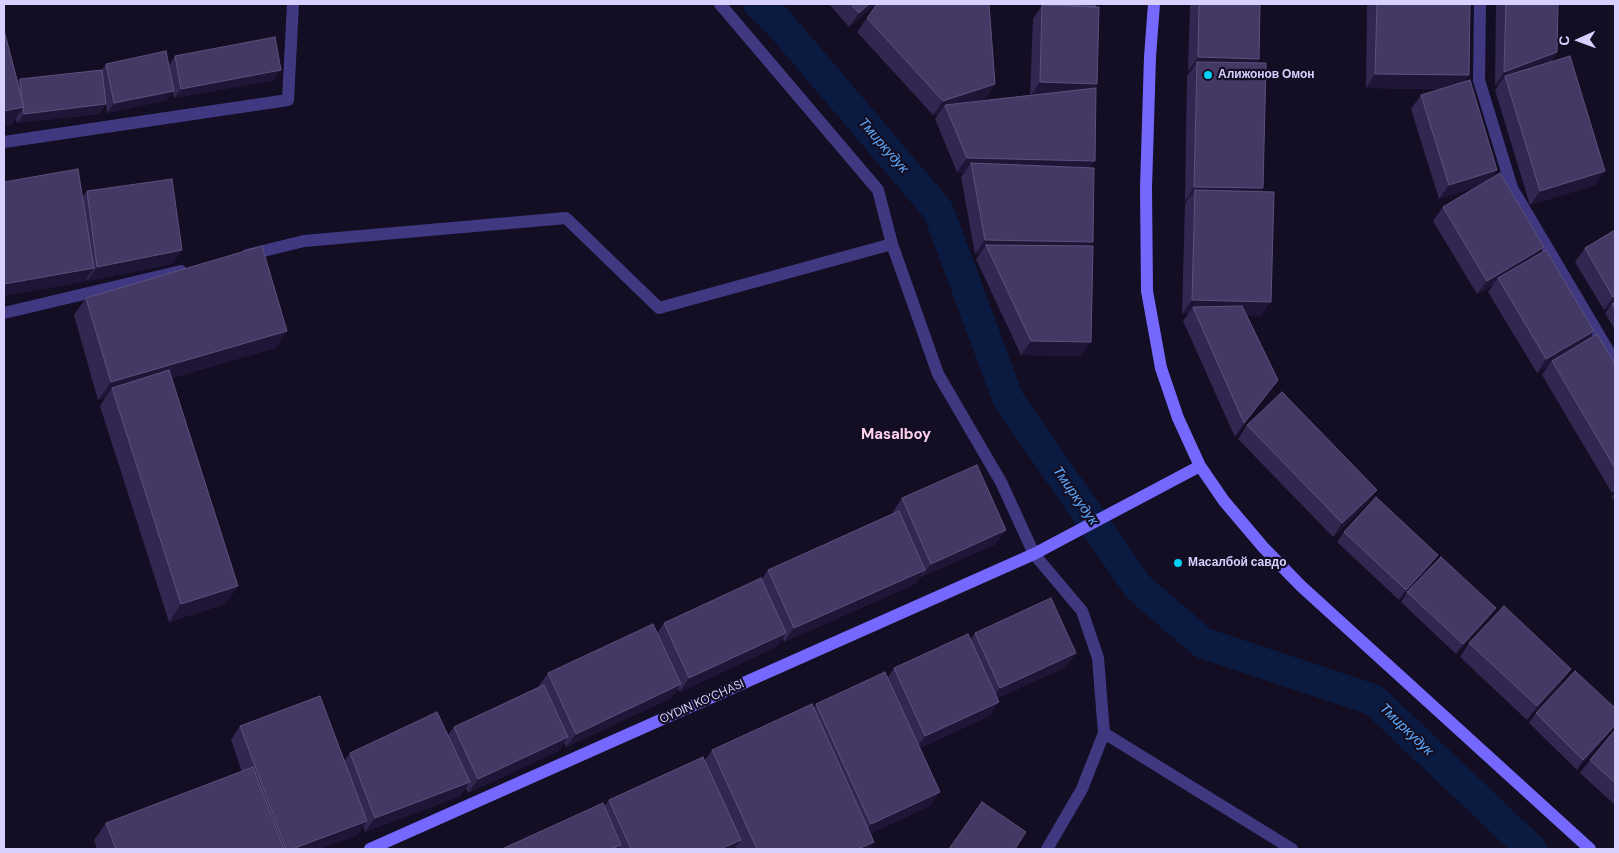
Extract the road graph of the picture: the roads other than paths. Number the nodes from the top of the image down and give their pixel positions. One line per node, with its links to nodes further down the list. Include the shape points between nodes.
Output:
1 (293, 4): 5 (street, via 288,100)
2 (720, 4): 6 (street, via 878,190)
3 (1154, 4): 11 (main road, via 1146,188 1147,291 1162,368 1178,418)
4 (1480, 4): 10 (street, via 1479,80 1512,188)
5 (4, 142)
6 (892, 244): 7 (street, via 659,308 566,218 304,241); 12 (street, via 938,374 1001,482)
7 (236, 257)
8 (198, 267): 9 (street)
9 (4, 314)
10 (1615, 362)
11 (1200, 466): 12 (main road, OYDIN KO‘CHASI); 17 (main road, via 1263,547 1301,586)
12 (1034, 554): 13 (street, via 1082,611 1098,658); 14 (main road, OYDIN KO‘CHASI)
13 (1104, 733): 15 (street, via 1082,789); 16 (street)
14 (370, 849)
15 (1047, 849)
16 (1292, 849)
17 (1590, 849)

